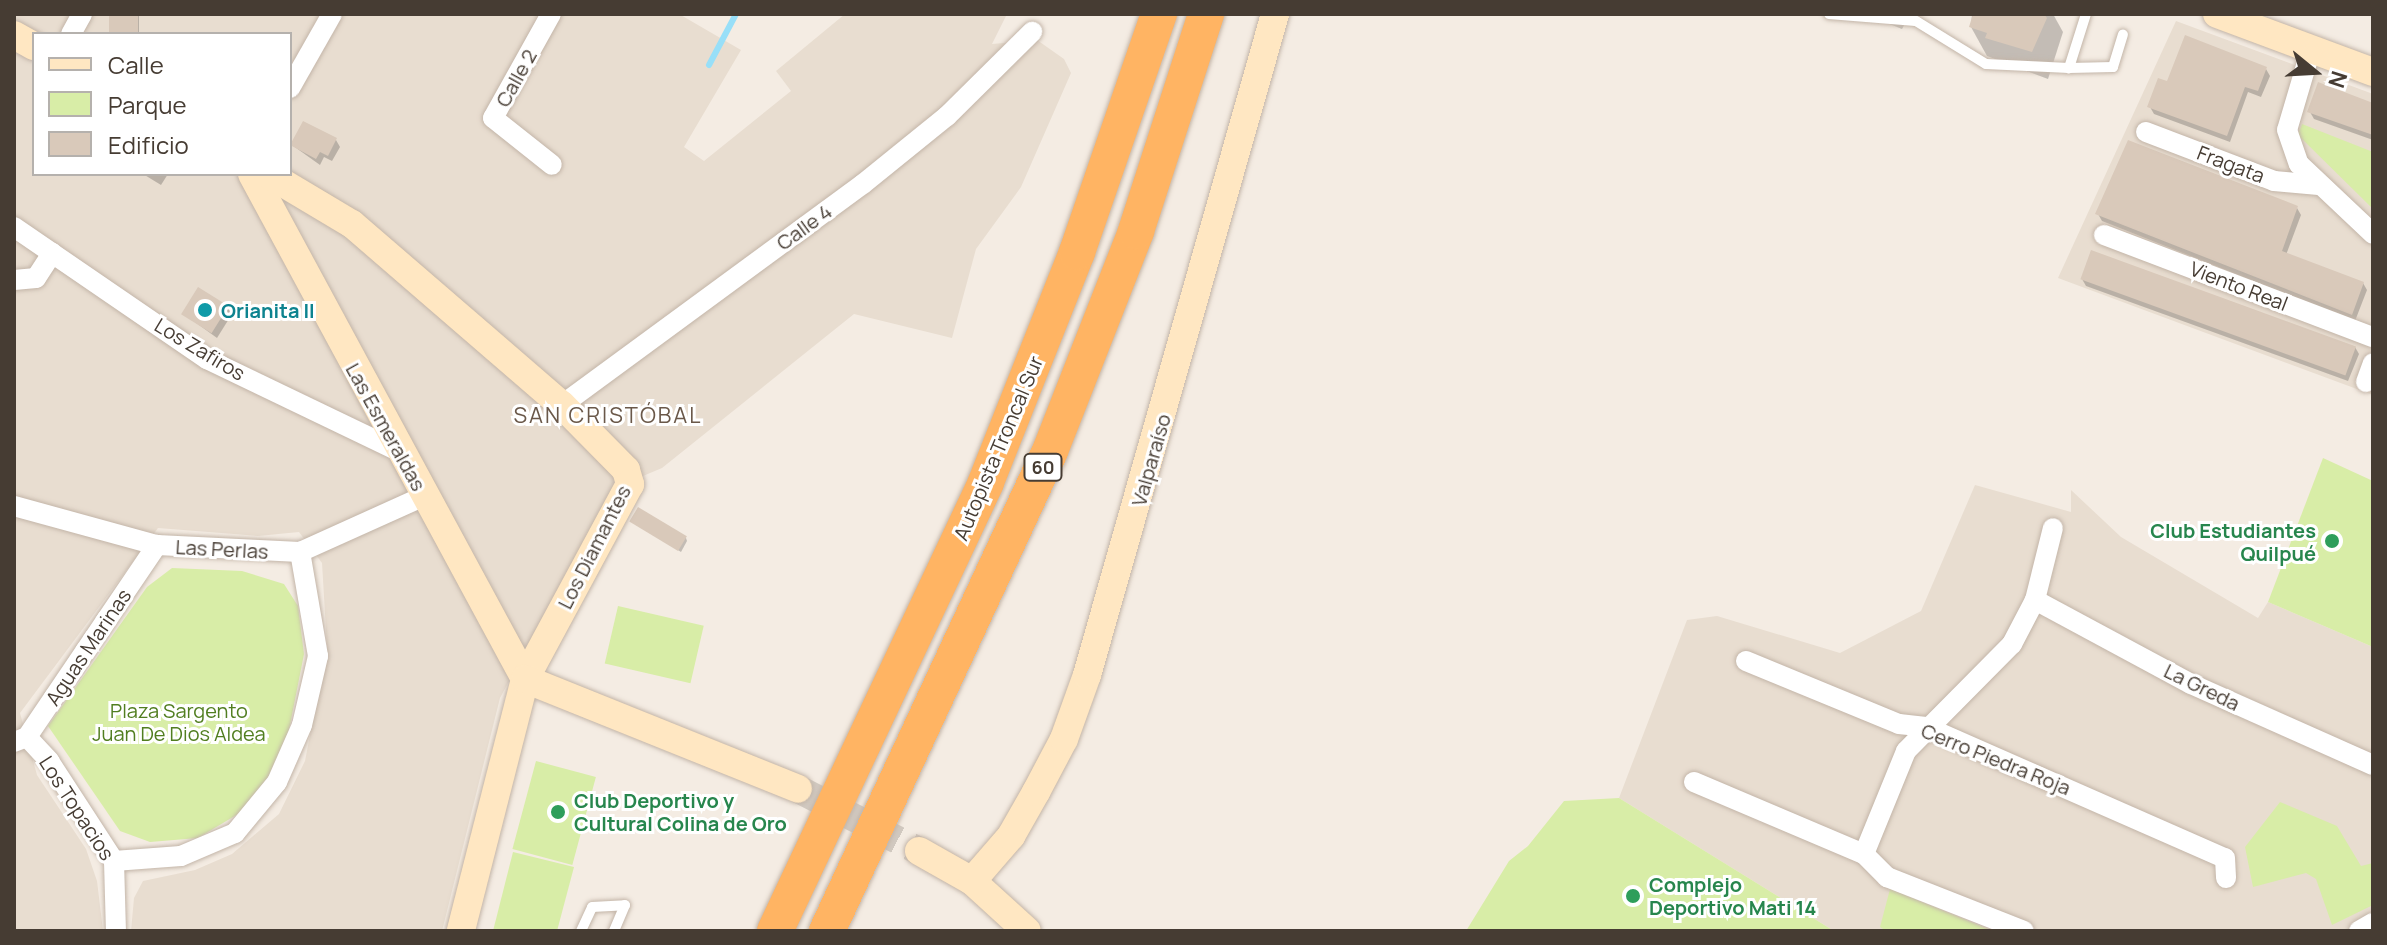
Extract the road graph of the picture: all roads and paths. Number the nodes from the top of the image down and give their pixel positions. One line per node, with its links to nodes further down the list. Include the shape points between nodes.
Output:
1 (82, 14): 10 (street)
2 (332, 14): 18 (street)
3 (551, 14): 20 (street, Calle 2, via 493,118)
4 (1159, 14): 49 (highway, Autopista Troncal Sur / 60, via 1083,237 992,467)
5 (1206, 14): 45 (highway, 60, via 1095,342 1003,559)
6 (1275, 14): 51 (street, Valparaíso, via 1087,675 1064,739 1036,792 1011,836)
7 (1829, 14): 16 (lane, via 1916,21 1986,64)
8 (2086, 14): 16 (lane)
9 (2217, 14): 15 (street)
10 (72, 32)
11 (1032, 32): 30 (street, Calle 4, via 947,116 863,184)
12 (14, 35): 14 (street)
13 (2123, 35): 16 (lane, via 2113,67)
14 (32, 45)
15 (2311, 49): 17 (street); 23 (street, via 2287,130 2299,164)
16 (2069, 68)
17 (2373, 72)
18 (292, 84)
19 (2146, 132): 23 (street, Fragata, via 2274,181)
20 (552, 165)
21 (253, 176): 31 (street, Las Esmeraldas)
22 (271, 176): 30 (street, Los Diamantes, via 352,224)
23 (2319, 185): 25 (street)
24 (14, 227): 27 (street, Los Zafiros)
25 (2373, 234)
26 (2104, 235): 29 (street, Viento Real)
27 (52, 253): 28 (street, via 36,278); 31 (street, Los Zafiros, via 207,359)
28 (14, 280)
29 (2373, 337)
30 (562, 405): 39 (street, Los Diamantes, via 626,470 630,484)
31 (398, 451): 32 (street, Las Esmeraldas)
32 (424, 496): 36 (street, Las Perlas); 39 (street, Las Esmeraldas)
33 (14, 506): 35 (street, Las Perlas)
34 (2053, 528): 37 (street)
35 (157, 545): 36 (street, Las Perlas); 41 (street, Aguas Marinas)
36 (300, 552): 48 (street, via 318,656 302,725 277,782 235,833 181,856)
37 (2035, 600): 40 (street, via 1994,668); 42 (street, La Greda, via 2191,684)
38 (1746, 661): 40 (street, Cerro Piedra Roja, via 1899,724)
39 (525, 679): 44 (street); 54 (street, Los Diamantes)
40 (1926, 727): 47 (street, via 1906,751); 50 (street, Cerro Piedra Roja, via 2225,858)
41 (20, 740): 48 (street, Los Topacios, via 49,761)
42 (2373, 765)
43 (1694, 782): 47 (street)
44 (798, 789)
45 (888, 806): 59 (highway, 60); 60 (highway, 60)
46 (919, 851): 51 (street)
47 (1864, 854): 62 (street, via 1887,877)
48 (114, 861): 53 (street, Los Topacios)
49 (805, 870): 57 (highway, Autopista Troncal Sur / 60); 58 (highway, Autopista Troncal Sur / 60)
50 (2226, 878)
51 (972, 881): 61 (street)
52 (2373, 923): 63 (street)
53 (116, 931)
54 (461, 931)
55 (581, 931): 56 (lane, via 592,907 625,905)
56 (614, 931)
57 (766, 931)
58 (775, 931)
59 (827, 931)
60 (839, 931)
61 (1027, 931)
62 (2024, 931)
63 (2359, 931)

